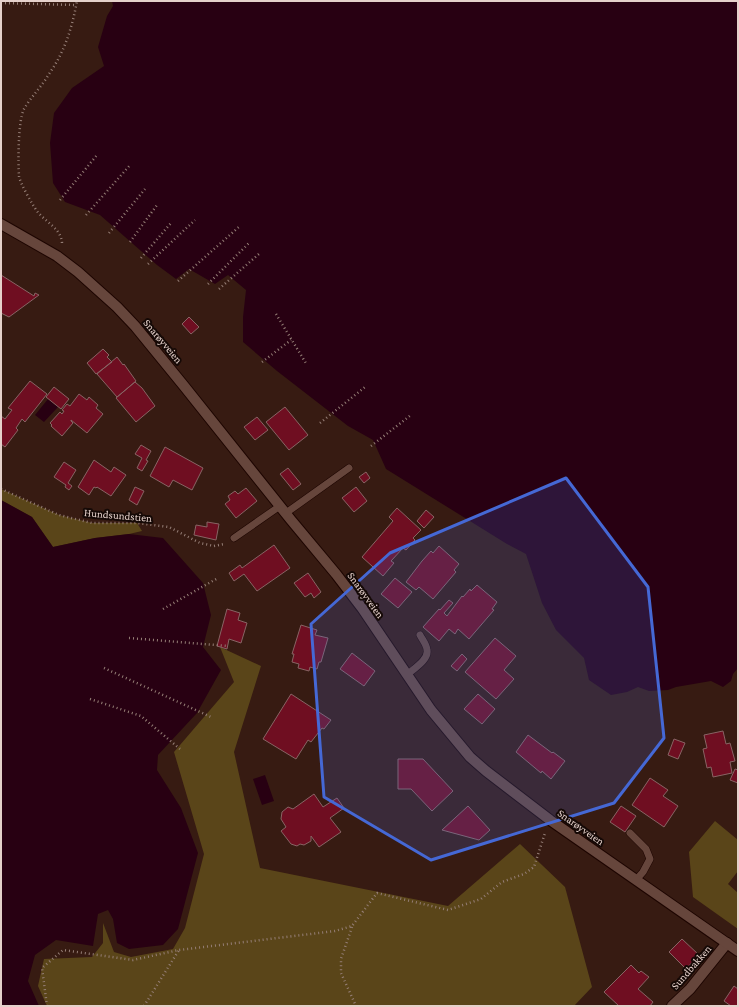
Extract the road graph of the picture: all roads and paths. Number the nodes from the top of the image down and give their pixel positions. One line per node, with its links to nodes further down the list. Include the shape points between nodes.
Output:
1 (78, 1): 3 (path)
2 (1, 3): 3 (path)
3 (77, 5): 17 (path, via 65,48 24,110 19,135 19,178 36,210 62,237)
4 (98, 155): 7 (path)
5 (132, 164): 9 (path)
6 (145, 189): 14 (path)
7 (60, 200)
8 (157, 205): 15 (path)
9 (86, 215)
10 (195, 220): 20 (path)
11 (171, 223): 19 (path)
12 (1, 224): 34 (street, Snarøyveien, via 57,256 117,307)
13 (240, 226): 21 (path)
14 (109, 233)
15 (130, 242)
16 (250, 242): 22 (path)
17 (62, 246)
18 (260, 253): 23 (path)
19 (141, 258)
20 (148, 264)
21 (178, 281)
22 (208, 284)
23 (219, 289)
24 (276, 314): 25 (path)
25 (291, 340): 26 (path); 27 (path)
26 (262, 362)
27 (307, 365)
28 (365, 387): 30 (path)
29 (411, 415): 31 (path)
30 (320, 423)
31 (372, 446)
32 (349, 468): 34 (lane)
33 (1, 489): 35 (path, Hundsundstien, via 59,515 92,522 169,527 200,543 214,546)
34 (283, 509): 35 (lane); 42 (street, Snarøyveien, via 362,608)
35 (234, 538)
36 (218, 578): 37 (path)
37 (163, 609)
38 (420, 635): 42 (lane, via 427,653)
39 (129, 638): 40 (path)
40 (228, 646)
41 (104, 668): 44 (path)
42 (407, 675): 46 (street, Snarøyveien, via 431,710 470,757)
43 (90, 700): 45 (path, via 141,716)
44 (211, 717)
45 (180, 749)
46 (550, 820): 48 (street, Snarøyveien); 49 (path, via 534,867 524,874 502,882 481,899 448,910 377,893)
47 (630, 833): 48 (lane, via 646,849 650,859)
48 (636, 880): 50 (street, Snarøyveien)
49 (352, 926): 51 (path, via 335,931); 55 (path, via 341,959 341,973)
50 (727, 943): 52 (street, Snarøyveien); 56 (street, Sundbakken, via 690,989)
51 (180, 950): 53 (path, via 133,960 63,950 42,968); 54 (path)
52 (738, 951)
53 (47, 1006)
54 (144, 1006)
55 (356, 1006)
56 (672, 1006)

